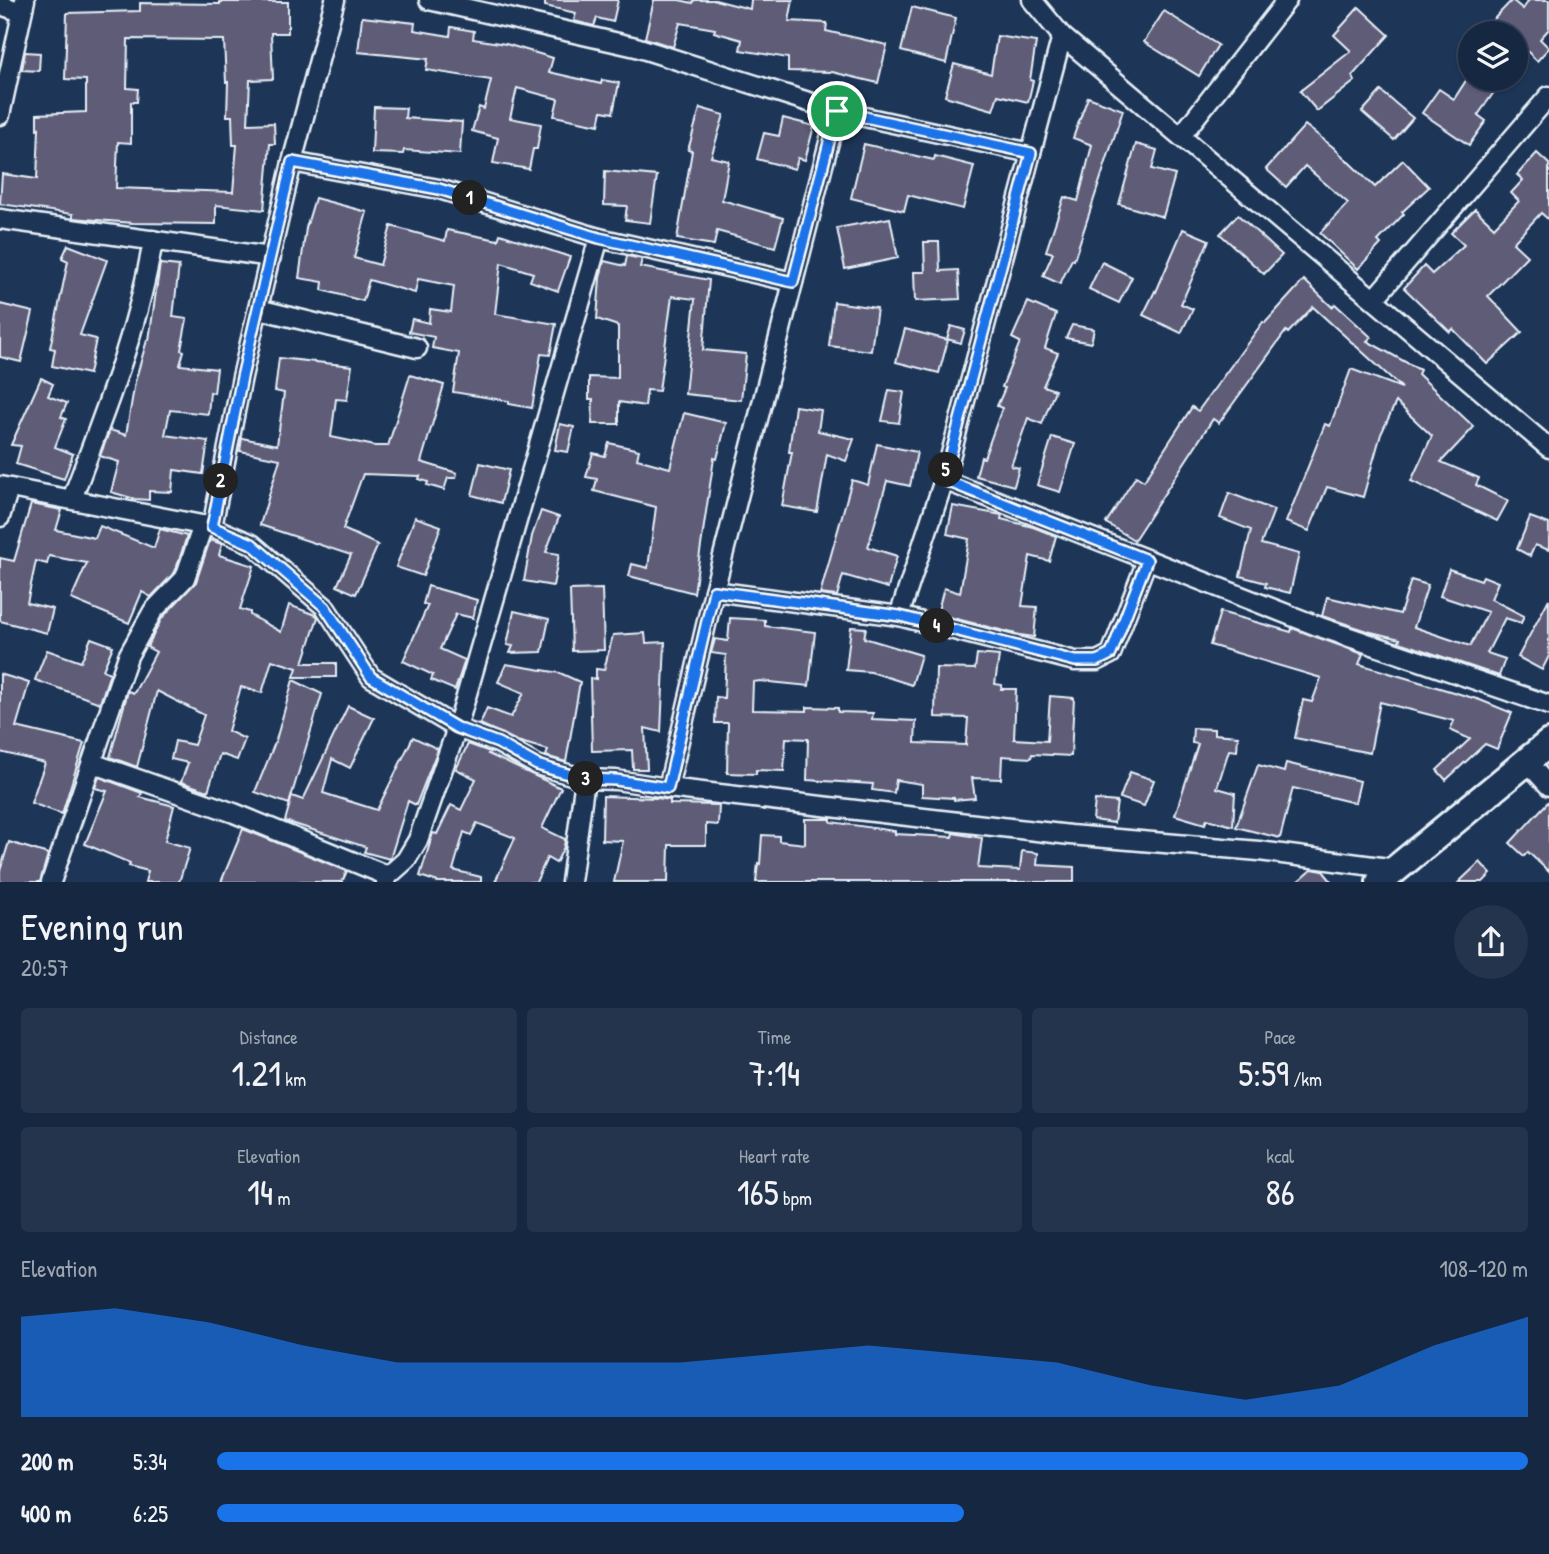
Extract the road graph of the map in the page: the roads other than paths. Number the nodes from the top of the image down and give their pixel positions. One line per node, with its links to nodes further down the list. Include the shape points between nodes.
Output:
1 (334, 0): 13 (street)
2 (429, 0): 9 (street, via 636,47)
3 (1032, 0): 7 (street)
4 (1287, 0): 11 (street)
5 (0, 5): 6 (street)
6 (24, 6): 10 (street)
7 (1062, 36): 11 (street); 12 (street)
8 (1549, 96): 19 (street)
9 (837, 111): 12 (street); 18 (street)
10 (0, 116)
11 (1181, 136): 19 (street)
12 (1031, 153): 23 (street)
13 (292, 162): 15 (street, via 439,189); 17 (street)
14 (0, 219): 16 (street)
15 (599, 238): 18 (street); 32 (street)
16 (153, 240): 17 (street); 25 (street, via 148,277)
17 (271, 257): 20 (street)
18 (793, 282): 29 (street)
19 (1374, 299): 22 (street)
20 (258, 309): 21 (street); 27 (street)
21 (417, 348)
22 (1549, 448)
23 (944, 480): 28 (street); 30 (street)
24 (4, 487): 25 (street); 26 (street)
25 (72, 499): 27 (street)
26 (0, 517)
27 (208, 526): 32 (street, via 252,544 325,607 371,677); 35 (street, via 185,578 153,611 128,656)
28 (1147, 560): 30 (street, via 1111,654 1097,661 1075,661); 31 (street, via 1320,627)
29 (714, 591): 30 (street); 38 (street)
30 (900, 616)
31 (1549, 705)
32 (457, 728): 36 (street, via 498,743 537,765); 40 (street, via 418,840)
33 (1549, 743): 34 (main road)
34 (1527, 762): 37 (street); 39 (main road)
35 (92, 763): 40 (street, via 234,813); 41 (street)
36 (585, 779): 38 (street); 42 (street)
37 (1549, 786)
38 (668, 788): 39 (street, via 1070,835 1259,851)
39 (1388, 876)
40 (387, 879)
41 (51, 882)
42 (571, 882)

